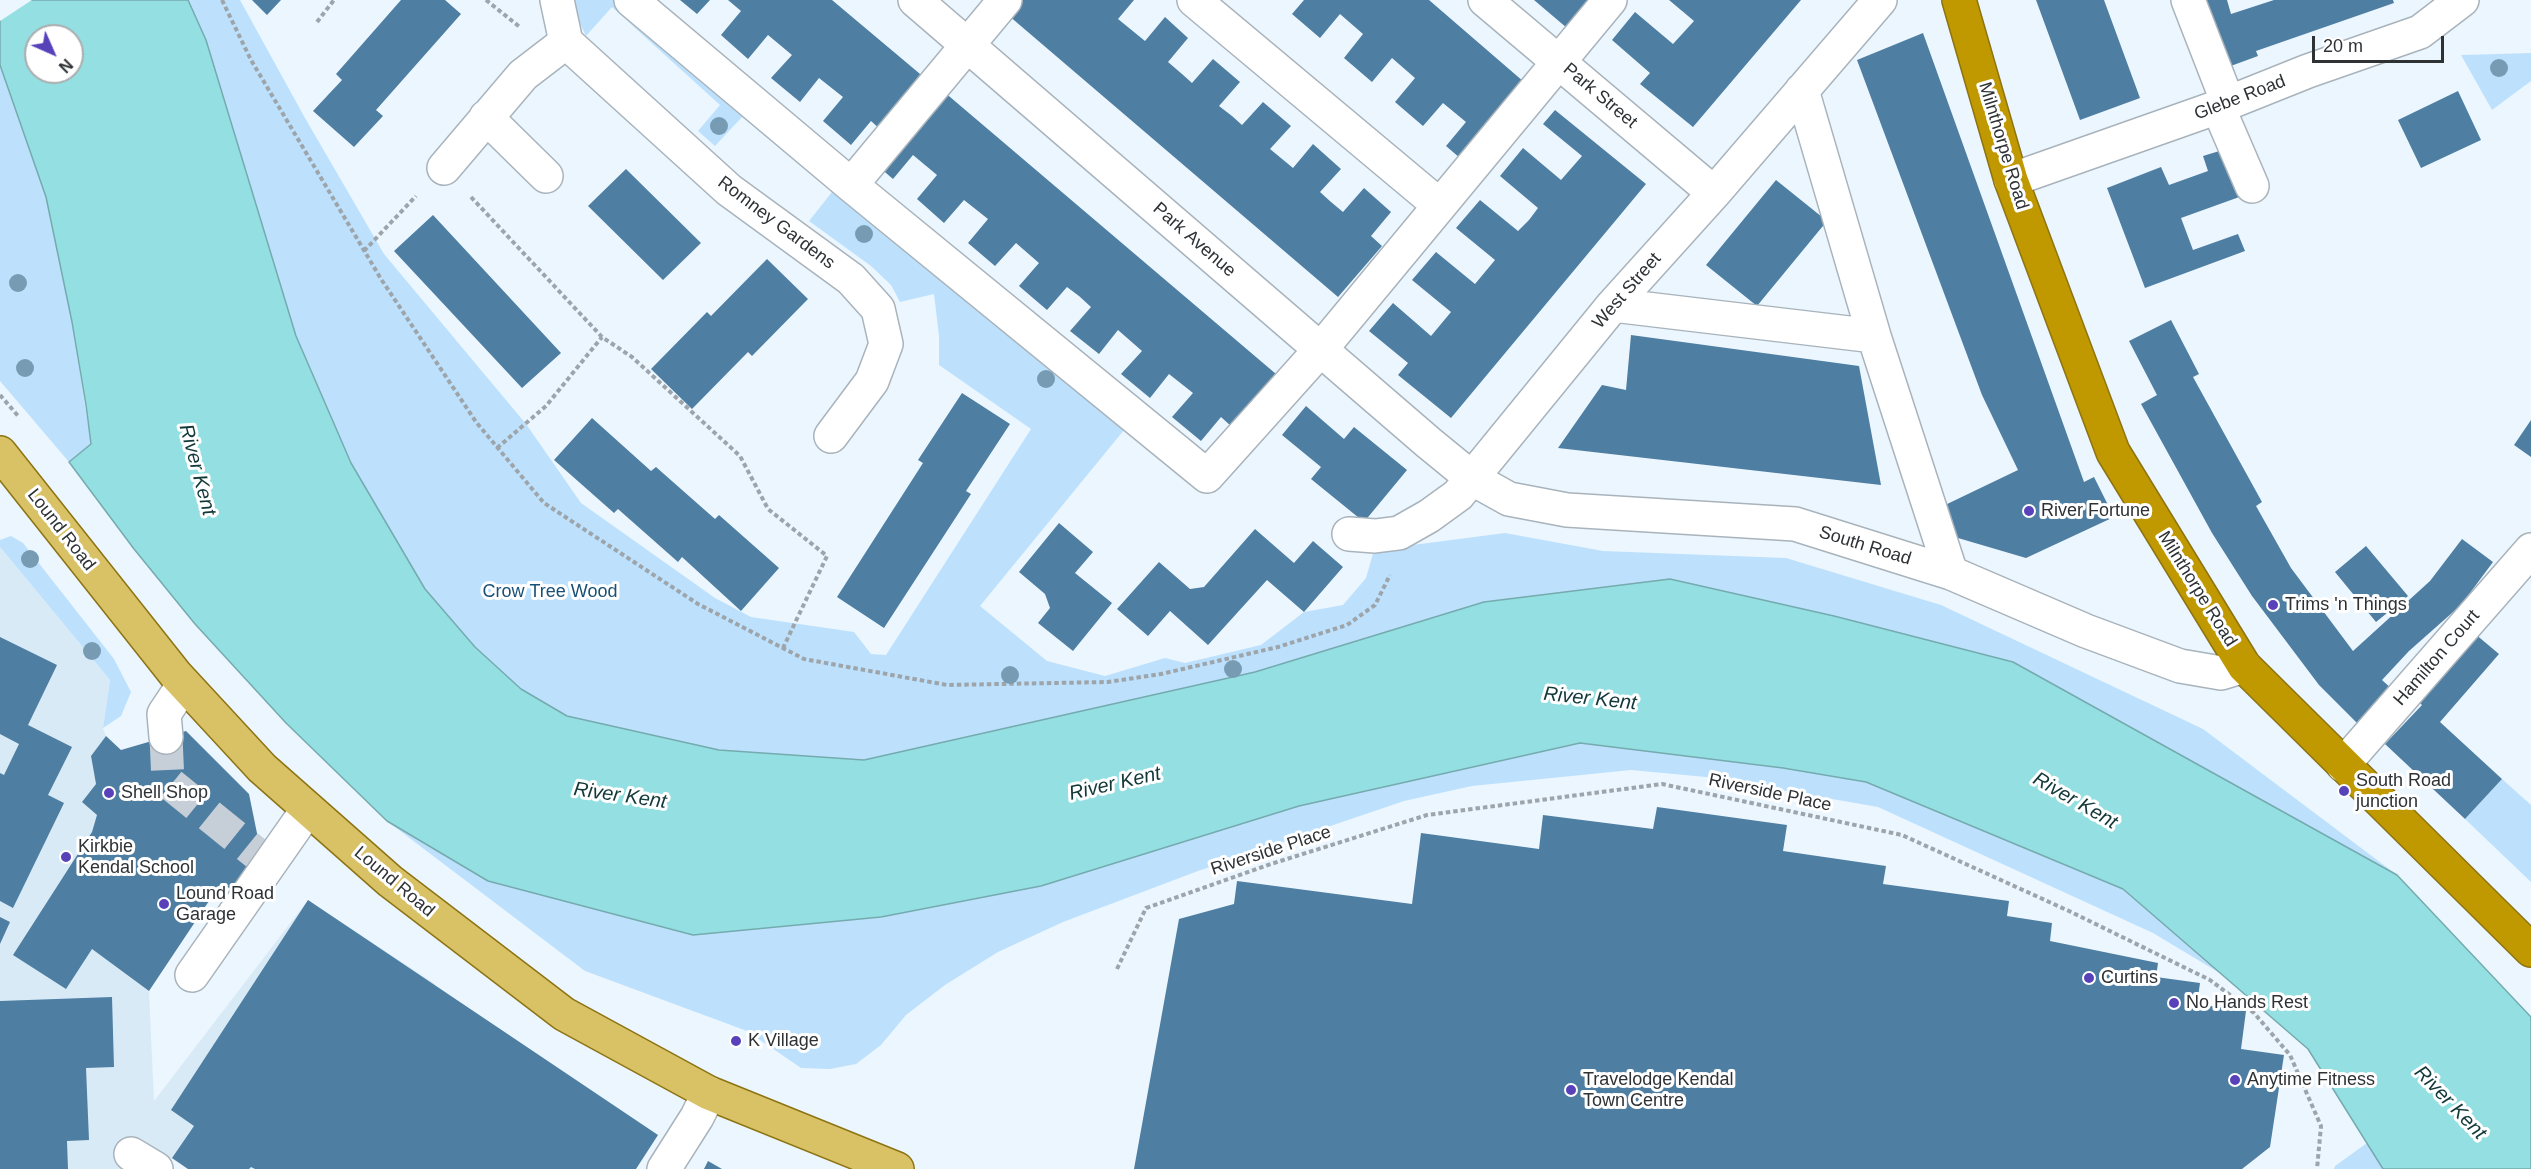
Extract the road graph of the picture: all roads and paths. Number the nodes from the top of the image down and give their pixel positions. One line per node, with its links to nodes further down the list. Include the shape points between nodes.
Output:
1 (222, 0): 28 (path, via 251,60)
2 (334, 0): 14 (path)
3 (557, 0): 15 (street)
4 (631, 0): 24 (street)
5 (915, 0): 16 (street, Park Avenue)
6 (1005, 0): 16 (street)
7 (1194, 0): 27 (street)
8 (1485, 0): 17 (street, Park Street)
9 (1610, 0): 17 (street)
10 (1880, 0): 18 (street, West Street)
11 (1959, 0): 23 (highway, Milnthorpe Road)
12 (2188, 0): 19 (street)
13 (2462, 0): 19 (street, Glebe Road, via 2420,32)
14 (317, 22)
15 (566, 42): 20 (street, via 523,75); 33 (street, Romney Gardens, via 729,190 850,279 878,309 886,344 872,381)
16 (968, 45): 24 (street); 32 (street, Park Avenue)
17 (1558, 61): 26 (street, Park Street); 27 (street)
18 (1802, 90): 26 (street, West Street); 30 (street)
19 (2223, 105): 23 (street, Glebe Road); 25 (street)
20 (486, 117): 21 (street); 22 (street)
21 (444, 168): 28 (path); 31 (path)
22 (546, 176)
23 (2011, 180): 42 (highway, Milnthorpe Road, via 2113,452)
24 (851, 185): 32 (street, via 1207,476)
25 (2252, 186)
26 (1714, 193): 29 (street, West Street)
27 (1439, 205): 32 (street)
28 (364, 251): 34 (path)
29 (1613, 305): 30 (street); 36 (street, West Street)
30 (1874, 336): 40 (street)
31 (602, 337): 34 (path, via 546,406); 41 (path, via 632,357 740,456 768,509 827,556)
32 (1321, 349): 36 (street, Park Avenue)
33 (831, 436)
34 (497, 448): 41 (path, via 544,503 698,604)
35 (0, 453): 43 (main road, Lound Road)
36 (1473, 478): 37 (street, West Street, via 1448,502); 40 (street, South Road, via 1509,499 1566,510 1795,524)
37 (1399, 533): 38 (street, West Street); 41 (path, via 1389,580 1375,605 1347,625 1278,647 1161,674 1108,682 947,685 804,659)
38 (1349, 534)
39 (2531, 550): 45 (street, Hamilton Court)
40 (1951, 573): 42 (street, South Road, via 2181,666 2221,673)
41 (783, 648)
42 (2244, 666): 45 (highway, Milnthorpe Road)
43 (184, 684): 44 (street, via 164,714); 46 (main road, Lound Road, via 262,768)
44 (166, 737)
45 (2343, 765): 47 (highway, Milnthorpe Road)
46 (308, 809): 49 (street, via 265,856); 50 (main road, Lound Road, via 390,881 564,1014)
47 (2531, 951)
48 (1117, 969): 53 (path, Riverside Place, via 1146,909 1271,864 1427,815 1662,784 1902,835 2210,980 2254,1013 2290,1055 2321,1126)
49 (192, 975)
50 (709, 1093): 51 (street); 52 (main road, Lound Road)
51 (664, 1169)
52 (897, 1169)
53 (2317, 1169)

